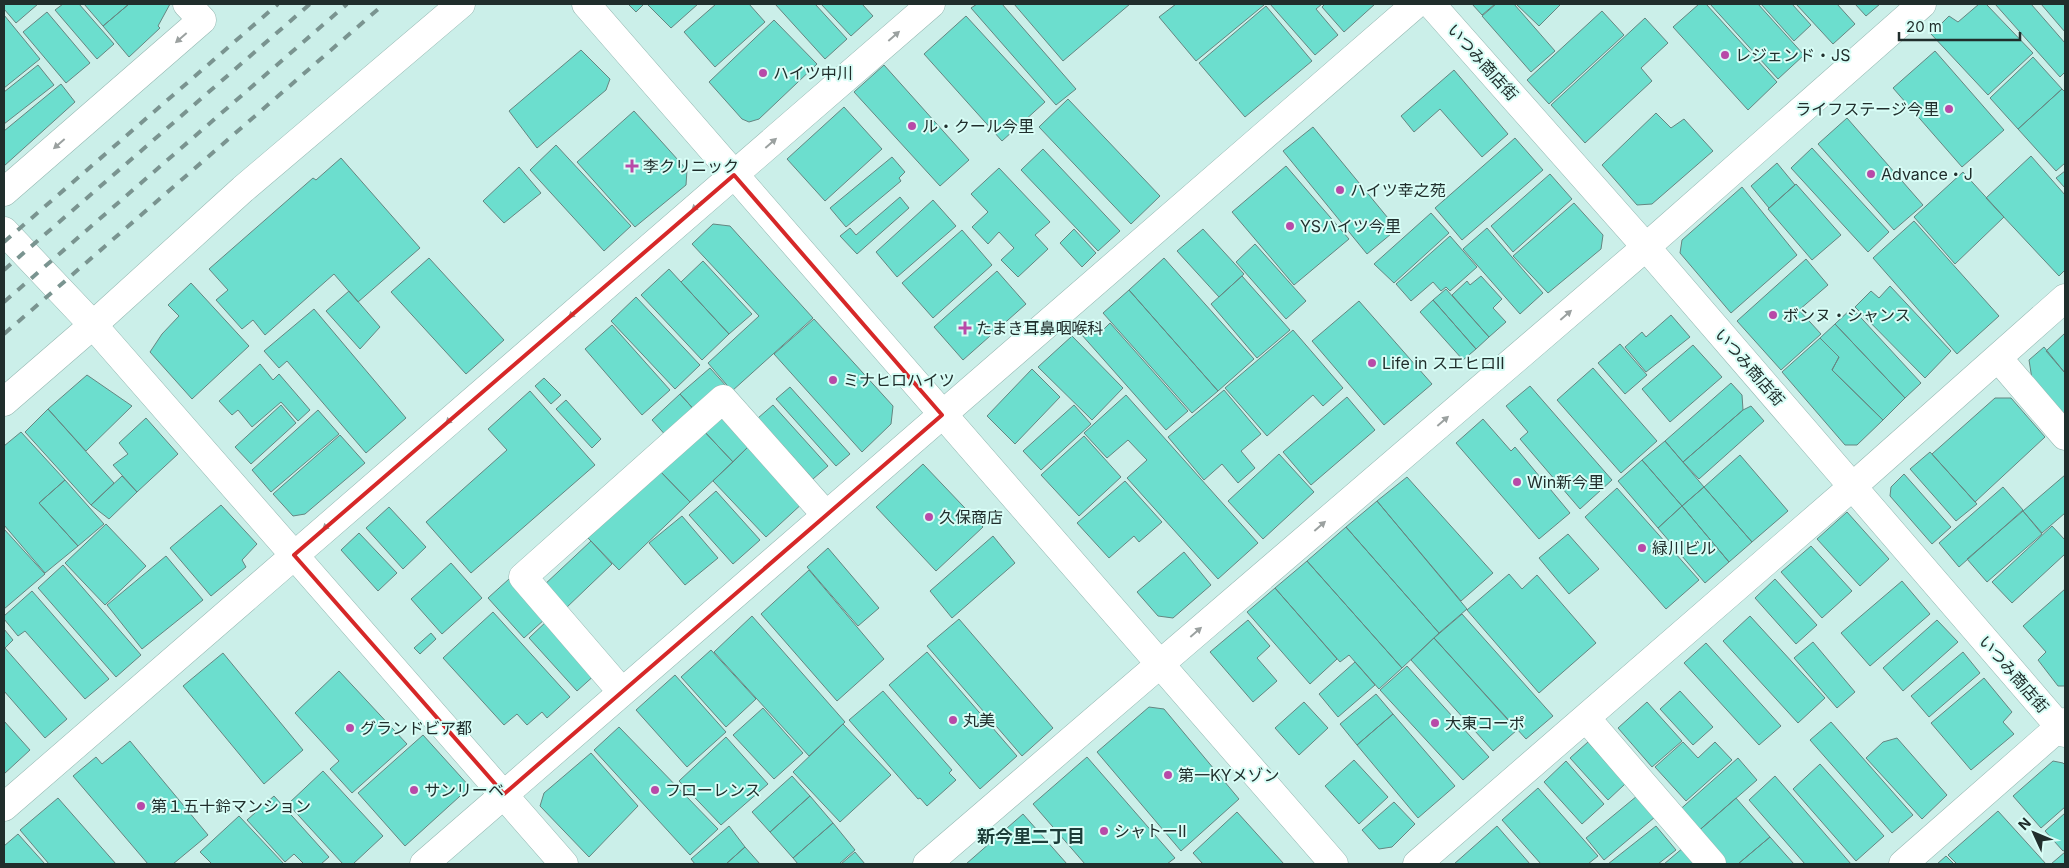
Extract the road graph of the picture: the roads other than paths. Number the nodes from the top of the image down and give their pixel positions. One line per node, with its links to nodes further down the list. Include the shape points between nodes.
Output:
1 (187, 4): 9 (street, one-way to 9, via 202,20)
2 (461, 4): 13 (street, via 243,189)
3 (586, 4): 8 (street)
4 (931, 4): 8 (street, one-way to 4)
5 (1416, 4): 16 (street)
6 (1431, 4): 11 (street, いつみ商店街)
7 (1922, 4): 11 (street)
8 (734, 174): 16 (street); 20 (street, one-way to 20)
9 (4, 192)
10 (4, 231): 13 (street)
11 (1646, 246): 18 (street, いつみ商店街); 21 (street, one-way to 11)
12 (2065, 298): 14 (street)
13 (93, 325): 15 (street); 20 (street)
14 (1998, 358): 17 (street); 18 (street)
15 (4, 402)
16 (942, 415): 19 (street); 21 (street)
17 (2065, 436)
18 (1852, 486): 23 (street); 24 (street, いつみ商店街)
19 (826, 515): 22 (street); 22 (street, via 723,400 523,578)
20 (294, 555): 25 (street); 26 (street)
21 (1159, 664): 29 (street); 30 (street)
22 (622, 692): 25 (street)
23 (1586, 718): 31 (street); 32 (street)
24 (2064, 727): 33 (street)
25 (504, 794): 27 (street); 28 (street)
26 (4, 807)
27 (424, 864)
28 (564, 864)
29 (927, 864)
30 (1334, 864)
31 (1417, 864)
32 (1712, 864)
33 (1902, 864)

